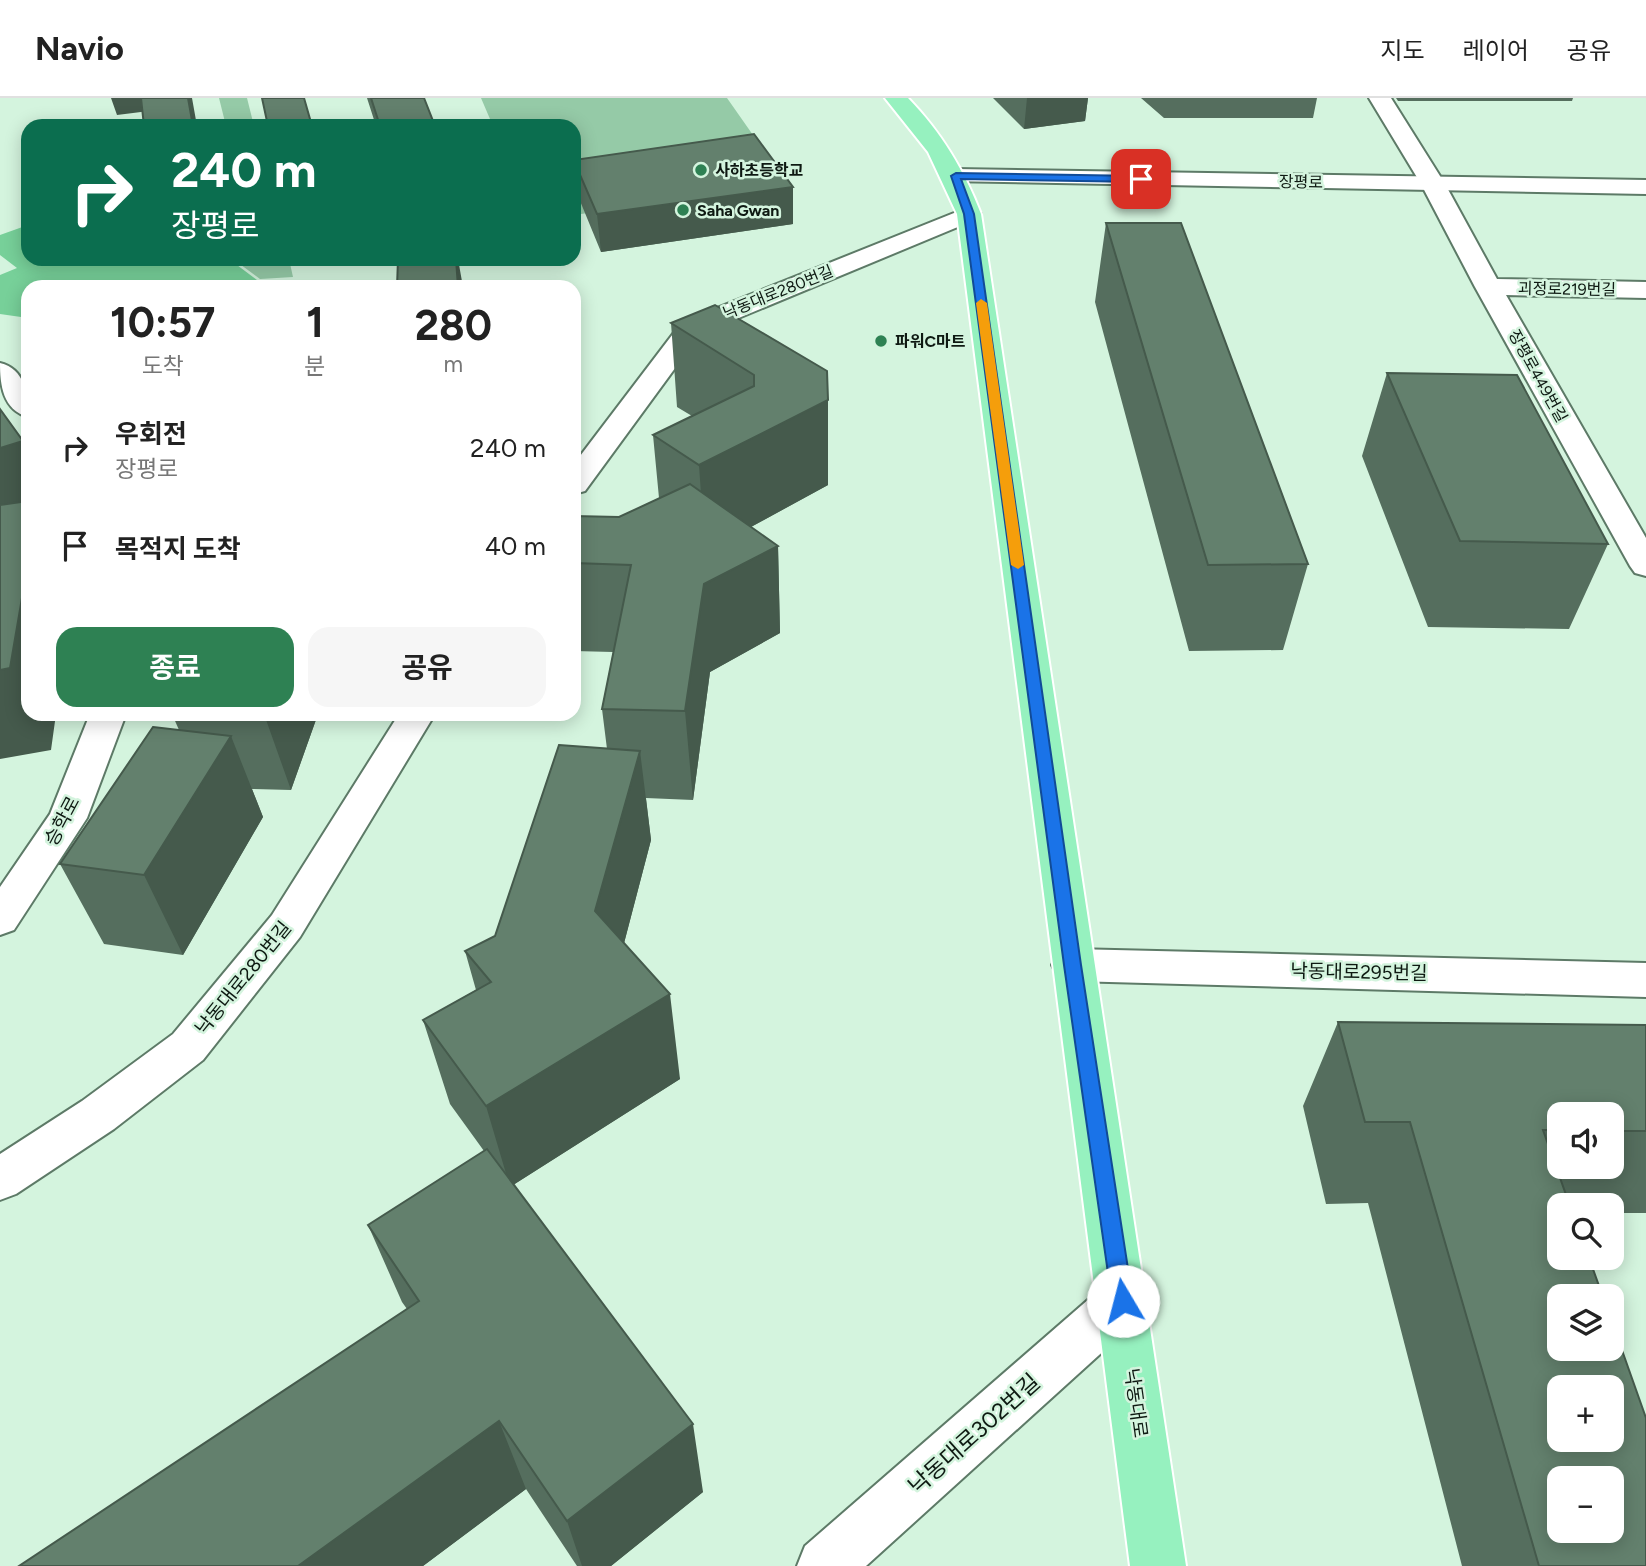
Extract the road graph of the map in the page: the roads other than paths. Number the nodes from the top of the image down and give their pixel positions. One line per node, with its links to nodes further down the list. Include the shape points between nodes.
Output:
1 (896, 98): 3 (main road, 낙동대로, via 928,131)
2 (1380, 98): 4 (street, 장평로449번길)
3 (956, 176): 4 (street, 장평로); 6 (main road, 낙동대로)
4 (1433, 184): 5 (street, 장평로); 7 (street, 장평로449번길)
5 (1646, 187)
6 (969, 214): 11 (street, 낙동대로280번길, via 691,328); 16 (main road, 낙동대로)
7 (1488, 287): 8 (street, 괴정로219번길); 12 (street, 장평로449번길)
8 (1646, 290)
9 (0, 371): 10 (street)
10 (21, 399)
11 (581, 476)
12 (1646, 566)
13 (105, 721): 15 (street, 승학로, via 68,818)
14 (413, 721): 18 (street, 낙동대로280번길, via 286,926 188,1047 98,1115)
15 (0, 919)
16 (1073, 965): 17 (street, 낙동대로295번길); 19 (main road, 낙동대로)
17 (1646, 979)
18 (0, 1179)
19 (1123, 1301): 20 (street, 낙동대로302번길); 21 (main road, 낙동대로)
20 (825, 1566)
21 (1158, 1566)

